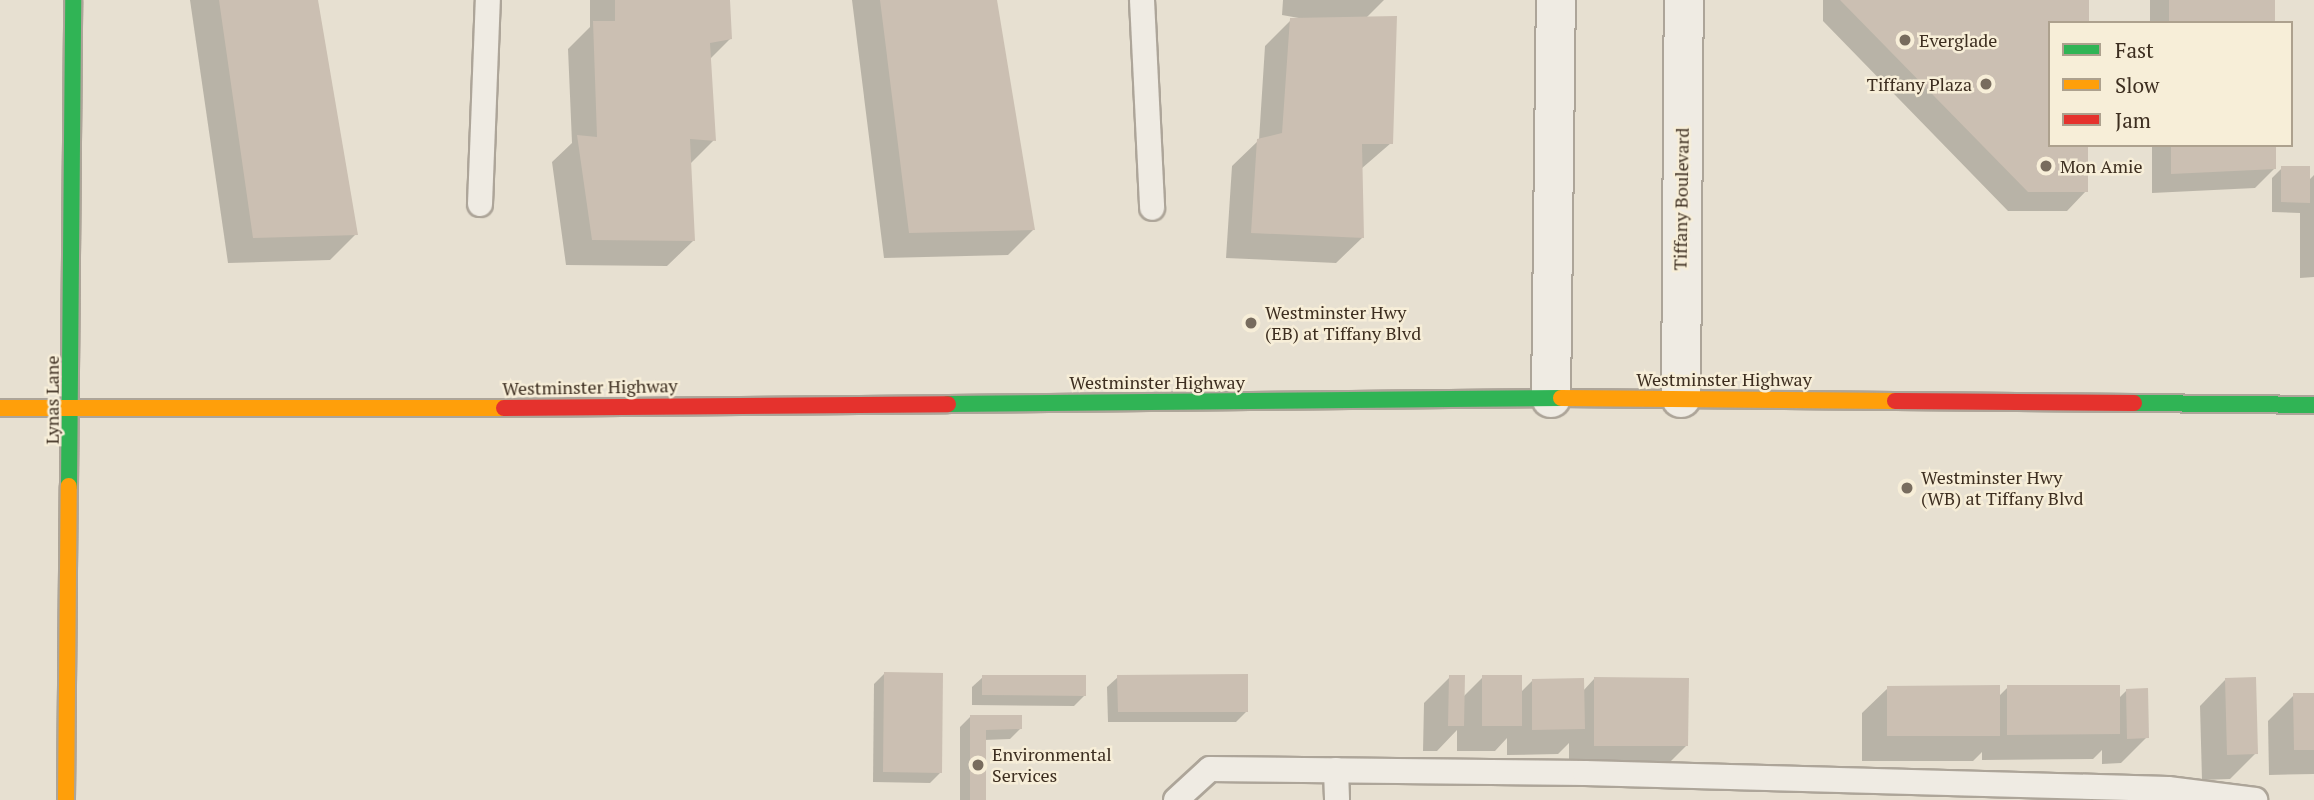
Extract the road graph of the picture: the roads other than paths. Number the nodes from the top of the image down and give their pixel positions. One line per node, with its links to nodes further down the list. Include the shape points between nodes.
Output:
1 (73, 0): 12 (main road, Lynas Lane)
2 (488, 0): 6 (lane)
3 (1142, 0): 7 (lane)
4 (1556, 0): 8 (street)
5 (1684, 0): 9 (street, Tiffany Boulevard)
6 (480, 204)
7 (1152, 208)
8 (1551, 398): 9 (main road, Westminster Highway); 12 (main road, Westminster Highway)
9 (1681, 398): 10 (main road, Westminster Highway)
10 (2314, 405)
11 (0, 408): 12 (main road, Westminster Highway)
12 (71, 410): 15 (main road, Lynas Lane)
13 (1336, 770): 14 (lane); 16 (lane, via 1210,769); 17 (lane)
14 (2031, 793): 18 (lane, via 2168,789)
15 (66, 800)
16 (1177, 800)
17 (1337, 800)
18 (2255, 800)

